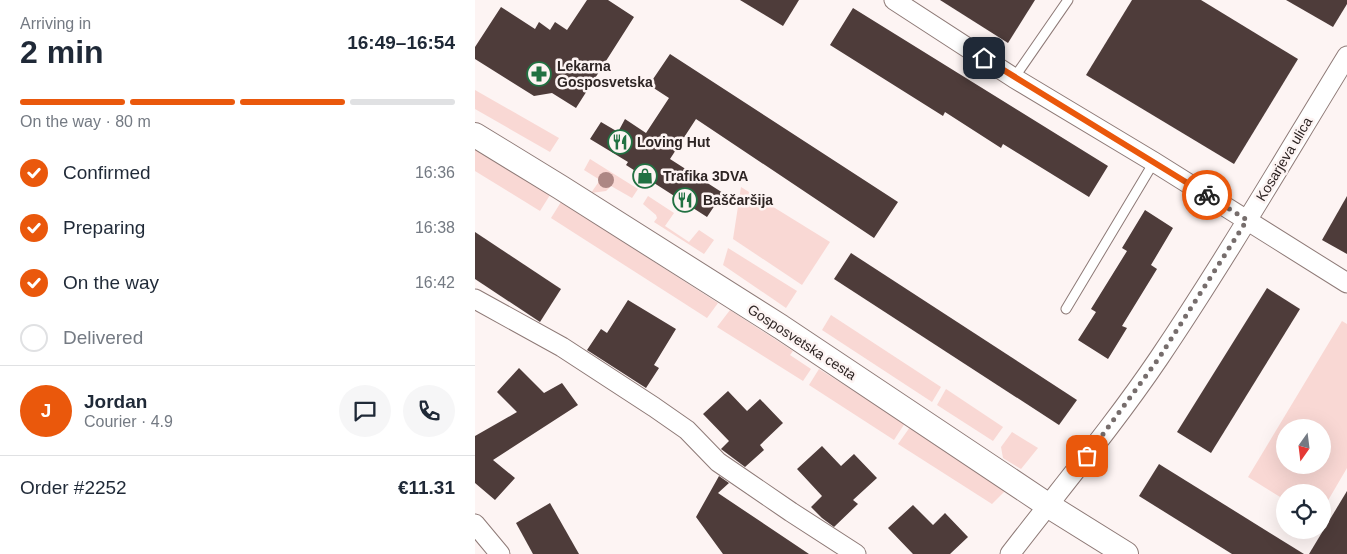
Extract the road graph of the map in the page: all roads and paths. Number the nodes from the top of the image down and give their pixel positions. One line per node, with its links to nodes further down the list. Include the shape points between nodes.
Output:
1 (894, 0): 4 (street)
2 (1068, 0): 4 (lane)
3 (1345, 62): 7 (street, Kosarjeva ulica)
4 (1014, 78): 6 (street)
5 (475, 135): 11 (street, Gosposvetska cesta, via 781,327)
6 (1154, 162): 7 (street); 10 (lane)
7 (1247, 220): 8 (street); 11 (street, Kosarjeva ulica, via 1159,358)
8 (1347, 284)
9 (475, 299): 14 (street, via 561,347 654,407 687,430 718,462)
10 (1066, 308)
11 (1049, 506): 15 (street, Kosarjeva ulica); 16 (street, Gosposvetska cesta)
12 (475, 524): 13 (street)
13 (499, 554)
14 (856, 554)
15 (1011, 554)
16 (1126, 554)

